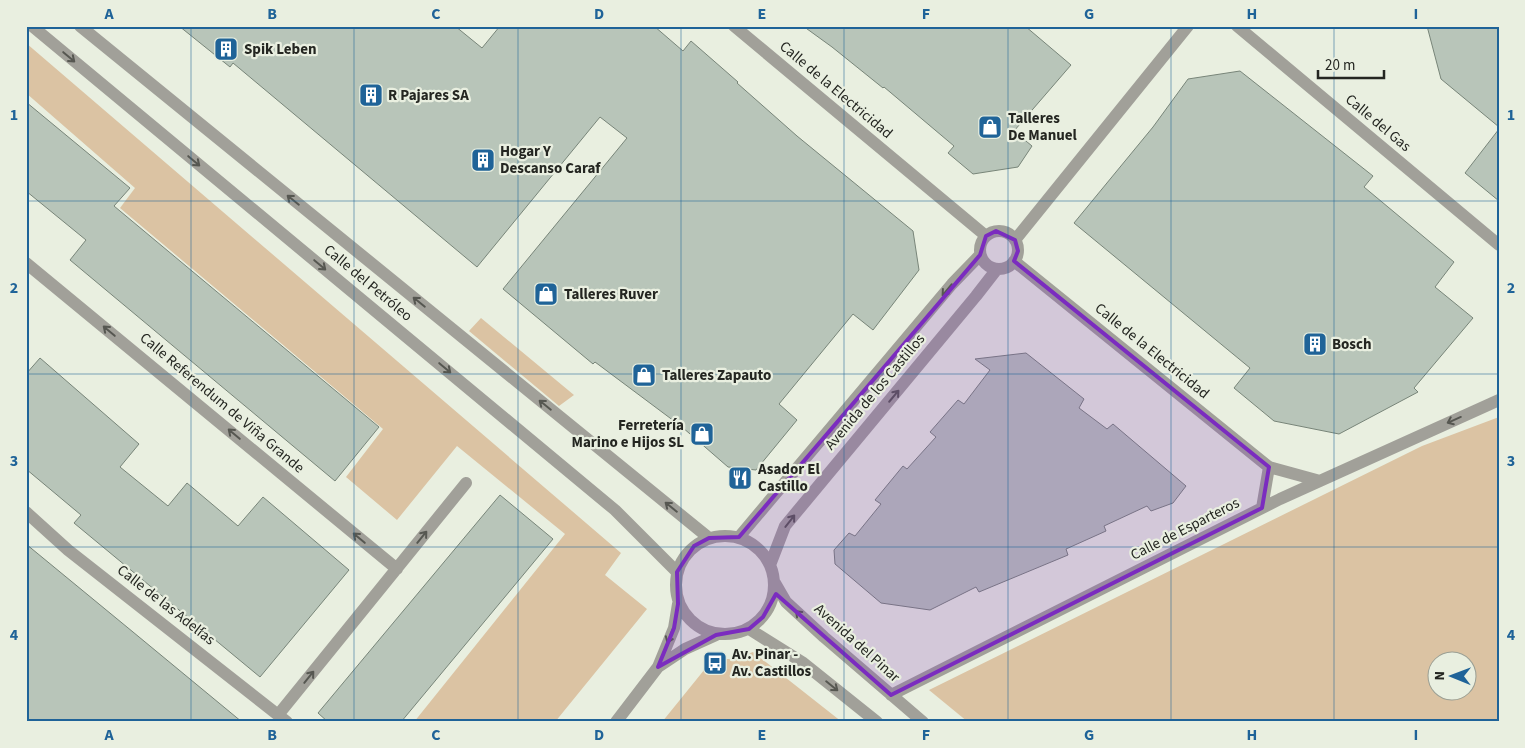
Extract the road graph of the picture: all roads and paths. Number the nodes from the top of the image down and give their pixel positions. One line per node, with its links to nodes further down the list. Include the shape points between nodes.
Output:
1 (32, 26): 23 (street, Calle del Petróleo, one-way to 23, via 615,510)
2 (80, 26): 20 (street, Calle del Petróleo, one-way to 2)
3 (734, 26): 6 (street, Calle de la Electricidad)
4 (1188, 26): 7 (street)
5 (1237, 26): 8 (street, Calle del Gas)
6 (986, 236): 7 (street, via 996,231 1007,232); 9 (street)
7 (1015, 240): 10 (street, via 1018,250)
8 (1499, 245)
9 (980, 255): 12 (street, via 986,264); 19 (street, Avenida de los Castillos, one-way to 19)
10 (1014, 261): 12 (street); 14 (street, Calle de la Electricidad)
11 (26, 263): 22 (street, Calle Referendum de Viña Grande, one-way to 11)
12 (997, 269): 21 (street, Avenida de los Castillos, one-way to 12, via 786,526)
13 (1499, 400): 15 (street, Calle de Esparteros, one-way to 15)
14 (1269, 467): 15 (street, Calle de la Electricidad); 17 (street)
15 (1320, 481): 17 (street, Calle de Esparteros)
16 (466, 483): 22 (street, one-way to 16)
17 (1262, 508): 29 (street, Calle de Esparteros)
18 (26, 512): 30 (street, Calle de las Adelfas, via 68,550)
19 (739, 537): 20 (street); 21 (street, via 758,548)
20 (709, 538): 23 (street, via 694,546)
21 (770, 565): 24 (street)
22 (397, 568): 30 (street, one-way to 22)
23 (677, 572): 25 (street)
24 (774, 583): 26 (street, via 772,601 763,617); 29 (street, Avenida del Pinar, one-way to 24, via 786,602)
25 (678, 604): 27 (street, via 686,618); 28 (street, one-way to 28, via 674,628)
26 (749, 629): 27 (street, via 733,635); 32 (street, one-way to 32, via 802,662)
27 (716, 635): 28 (street)
28 (658, 667): 31 (street)
29 (890, 695): 33 (street, Avenida del Pinar)
30 (283, 718)
31 (616, 722)
32 (877, 722)
33 (923, 722)

